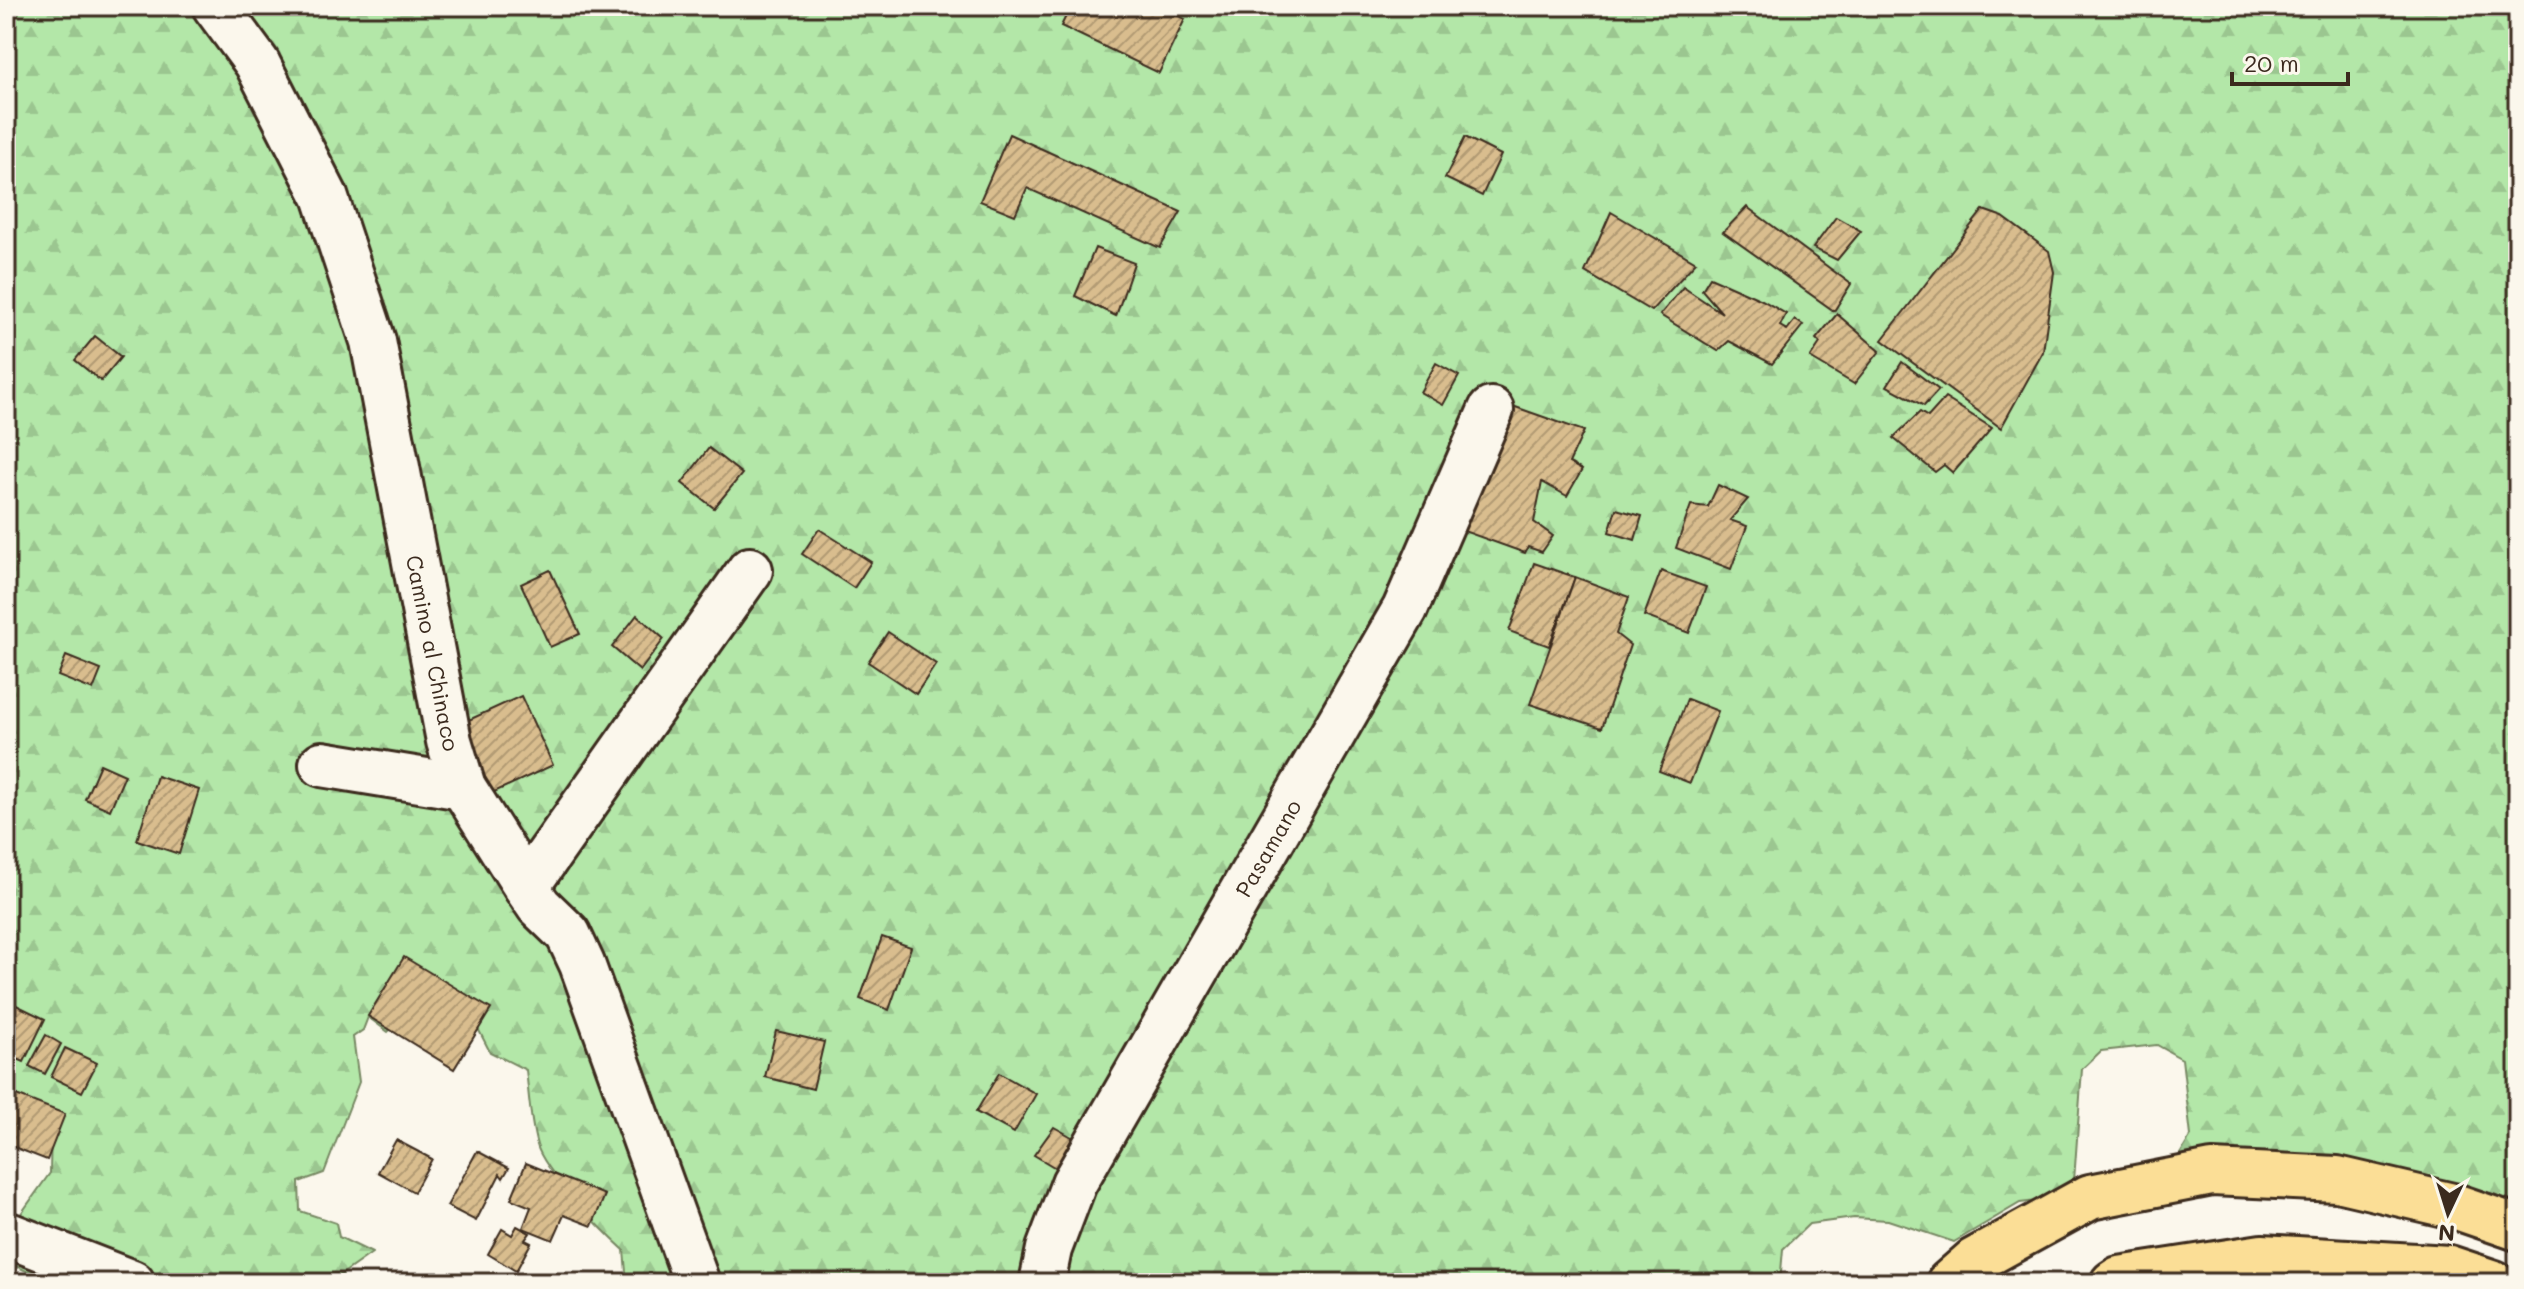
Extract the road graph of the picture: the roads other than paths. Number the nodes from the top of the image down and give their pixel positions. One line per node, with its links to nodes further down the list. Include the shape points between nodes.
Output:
1 (215, 6): 5 (street, Camino al Chinaco, via 257,63 325,196 373,341 449,741)
2 (1491, 410): 11 (street, Pasamano, via 1405,609 1074,1183)
3 (750, 570): 6 (street)
4 (322, 764): 5 (street)
5 (463, 787): 6 (street, Camino al Chinaco)
6 (526, 887): 10 (street, Camino al Chinaco, via 568,934 582,964)
7 (2518, 1228): 12 (main road, via 2457,1207 2337,1179 2212,1173 2090,1197 1974,1261)
8 (6, 1234): 9 (street)
9 (132, 1283)
10 (697, 1283)
11 (1042, 1283)
12 (1949, 1283)
13 (2113, 1283): 14 (main road, via 2262,1257 2449,1268)
14 (2494, 1283)

